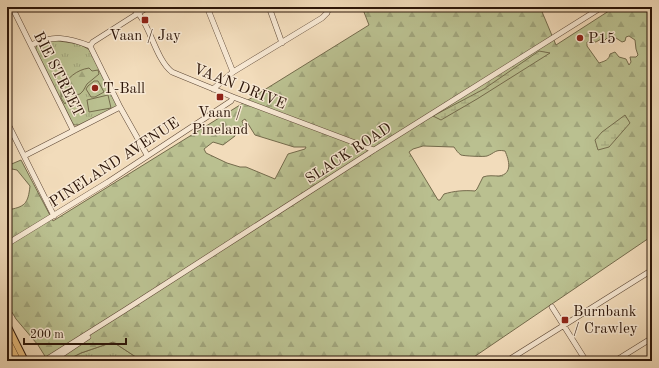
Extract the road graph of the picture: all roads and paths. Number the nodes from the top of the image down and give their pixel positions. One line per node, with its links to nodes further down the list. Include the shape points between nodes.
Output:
1 (12, 7): 10 (street, BIE STREET)
2 (130, 7): 8 (street)
3 (148, 7): 8 (street)
4 (207, 7): 12 (street)
5 (269, 7): 9 (street)
6 (329, 7): 9 (street, via 322,18)
7 (602, 7): 18 (street, SLACK ROAD)
8 (139, 13): 11 (street); 13 (street, VAAN DRIVE, via 166,67 172,72)
9 (282, 43): 12 (street)
10 (31, 45): 11 (street, via 56,38); 17 (street, BIE STREET)
11 (90, 46): 15 (street)
12 (233, 72): 13 (street)
13 (213, 88): 14 (street, VAAN DRIVE)
14 (233, 97): 18 (street, VAAN DRIVE); 19 (street, PINELAND AVENUE, via 231,101)
15 (120, 106): 17 (street); 19 (street)
16 (7, 122): 20 (street)
17 (73, 130): 20 (street)
18 (374, 150): 25 (street, SLACK ROAD)
19 (147, 155): 21 (street, PINELAND AVENUE)
20 (24, 156): 21 (street)
21 (54, 216): 22 (street, PINELAND AVENUE)
22 (7, 244)
23 (652, 270): 27 (street)
24 (552, 307): 27 (street)
25 (108, 321): 32 (street, SLACK ROAD); 33 (street, SLACK ROAD)
26 (7, 325): 31 (main road)
27 (563, 326): 34 (street); 35 (street)
28 (652, 338): 36 (street)
29 (7, 339): 30 (main road)
30 (18, 361)
31 (25, 361)
32 (44, 361)
33 (53, 361)
34 (507, 361)
35 (586, 361)
36 (615, 361)

